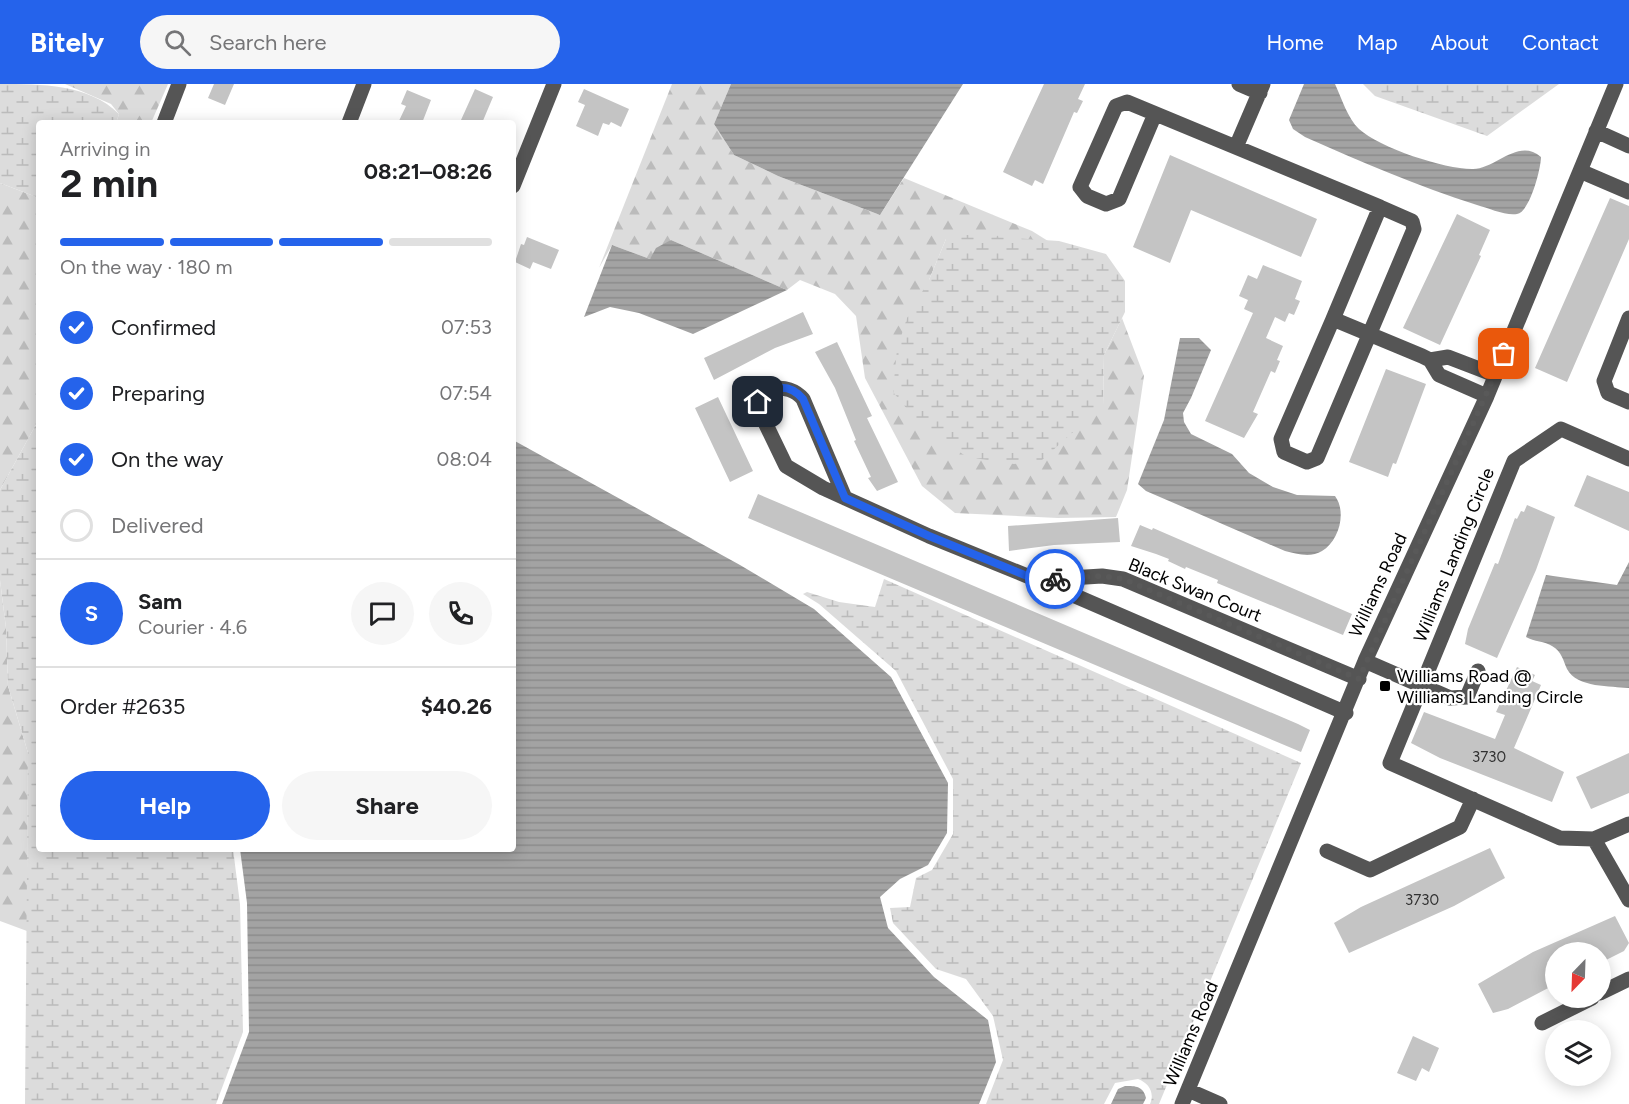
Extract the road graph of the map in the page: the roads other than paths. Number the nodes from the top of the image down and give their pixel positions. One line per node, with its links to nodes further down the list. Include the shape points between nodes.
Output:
1 (179, 84): 8 (street)
2 (364, 84): 9 (street)
3 (554, 84): 14 (street)
4 (1239, 84): 6 (street)
5 (1616, 84): 10 (street, Williams Road)
6 (1262, 88): 12 (street)
7 (1155, 114): 7 (street, via 1127,102 1116,106 1080,187 1086,196 1106,204 1119,199); 12 (street)
8 (165, 120)
9 (350, 120)
10 (1596, 131): 11 (street); 13 (street, Williams Road)
11 (1629, 146)
12 (1236, 147): 16 (street)
13 (1580, 171): 15 (street); 21 (street, Williams Road)
14 (516, 179)
15 (1629, 192)
16 (1380, 207): 18 (street); 19 (street, via 1412,221 1414,229)
17 (1629, 318): 23 (street, via 1604,381 1608,393)
18 (1333, 319): 19 (street); 19 (street, via 1281,439 1284,452 1307,462 1317,458)
19 (1369, 334): 20 (street)
20 (1430, 360): 21 (street, via 1448,357); 22 (street, via 1439,375)
21 (1495, 375): 22 (street, Williams Road)
22 (1487, 396): 27 (street, Williams Road)
23 (1629, 402)
24 (1629, 459): 30 (street, Williams Landing Circle, via 1561,429 1514,461)
25 (845, 498): 25 (street, Black Swan Court, via 803,399 790,387 762,396 759,410 786,466); 26 (street, Black Swan Court)
26 (1037, 580): 29 (street, Black Swan Court, via 1102,576 1123,579); 31 (street)
27 (1365, 661): 29 (street, Williams Road); 30 (street)
28 (1478, 671): 30 (street, via 1467,697 1459,699)
29 (1359, 679): 31 (street, Williams Road)
30 (1421, 685): 32 (street, Williams Landing Circle, via 1390,763)
31 (1346, 714): 41 (street, Williams Road)
32 (1473, 799): 34 (street, Williams Landing Circle, via 1560,838); 35 (street, via 1460,827 1370,870)
33 (1629, 824): 34 (street, Williams Landing Circle)
34 (1594, 839): 36 (street)
35 (1327, 851)
36 (1629, 900)
37 (1629, 979): 38 (street)
38 (1611, 988)
39 (1572, 1008): 40 (street)
40 (1542, 1023)
41 (1185, 1097): 42 (street)
42 (1220, 1104)

